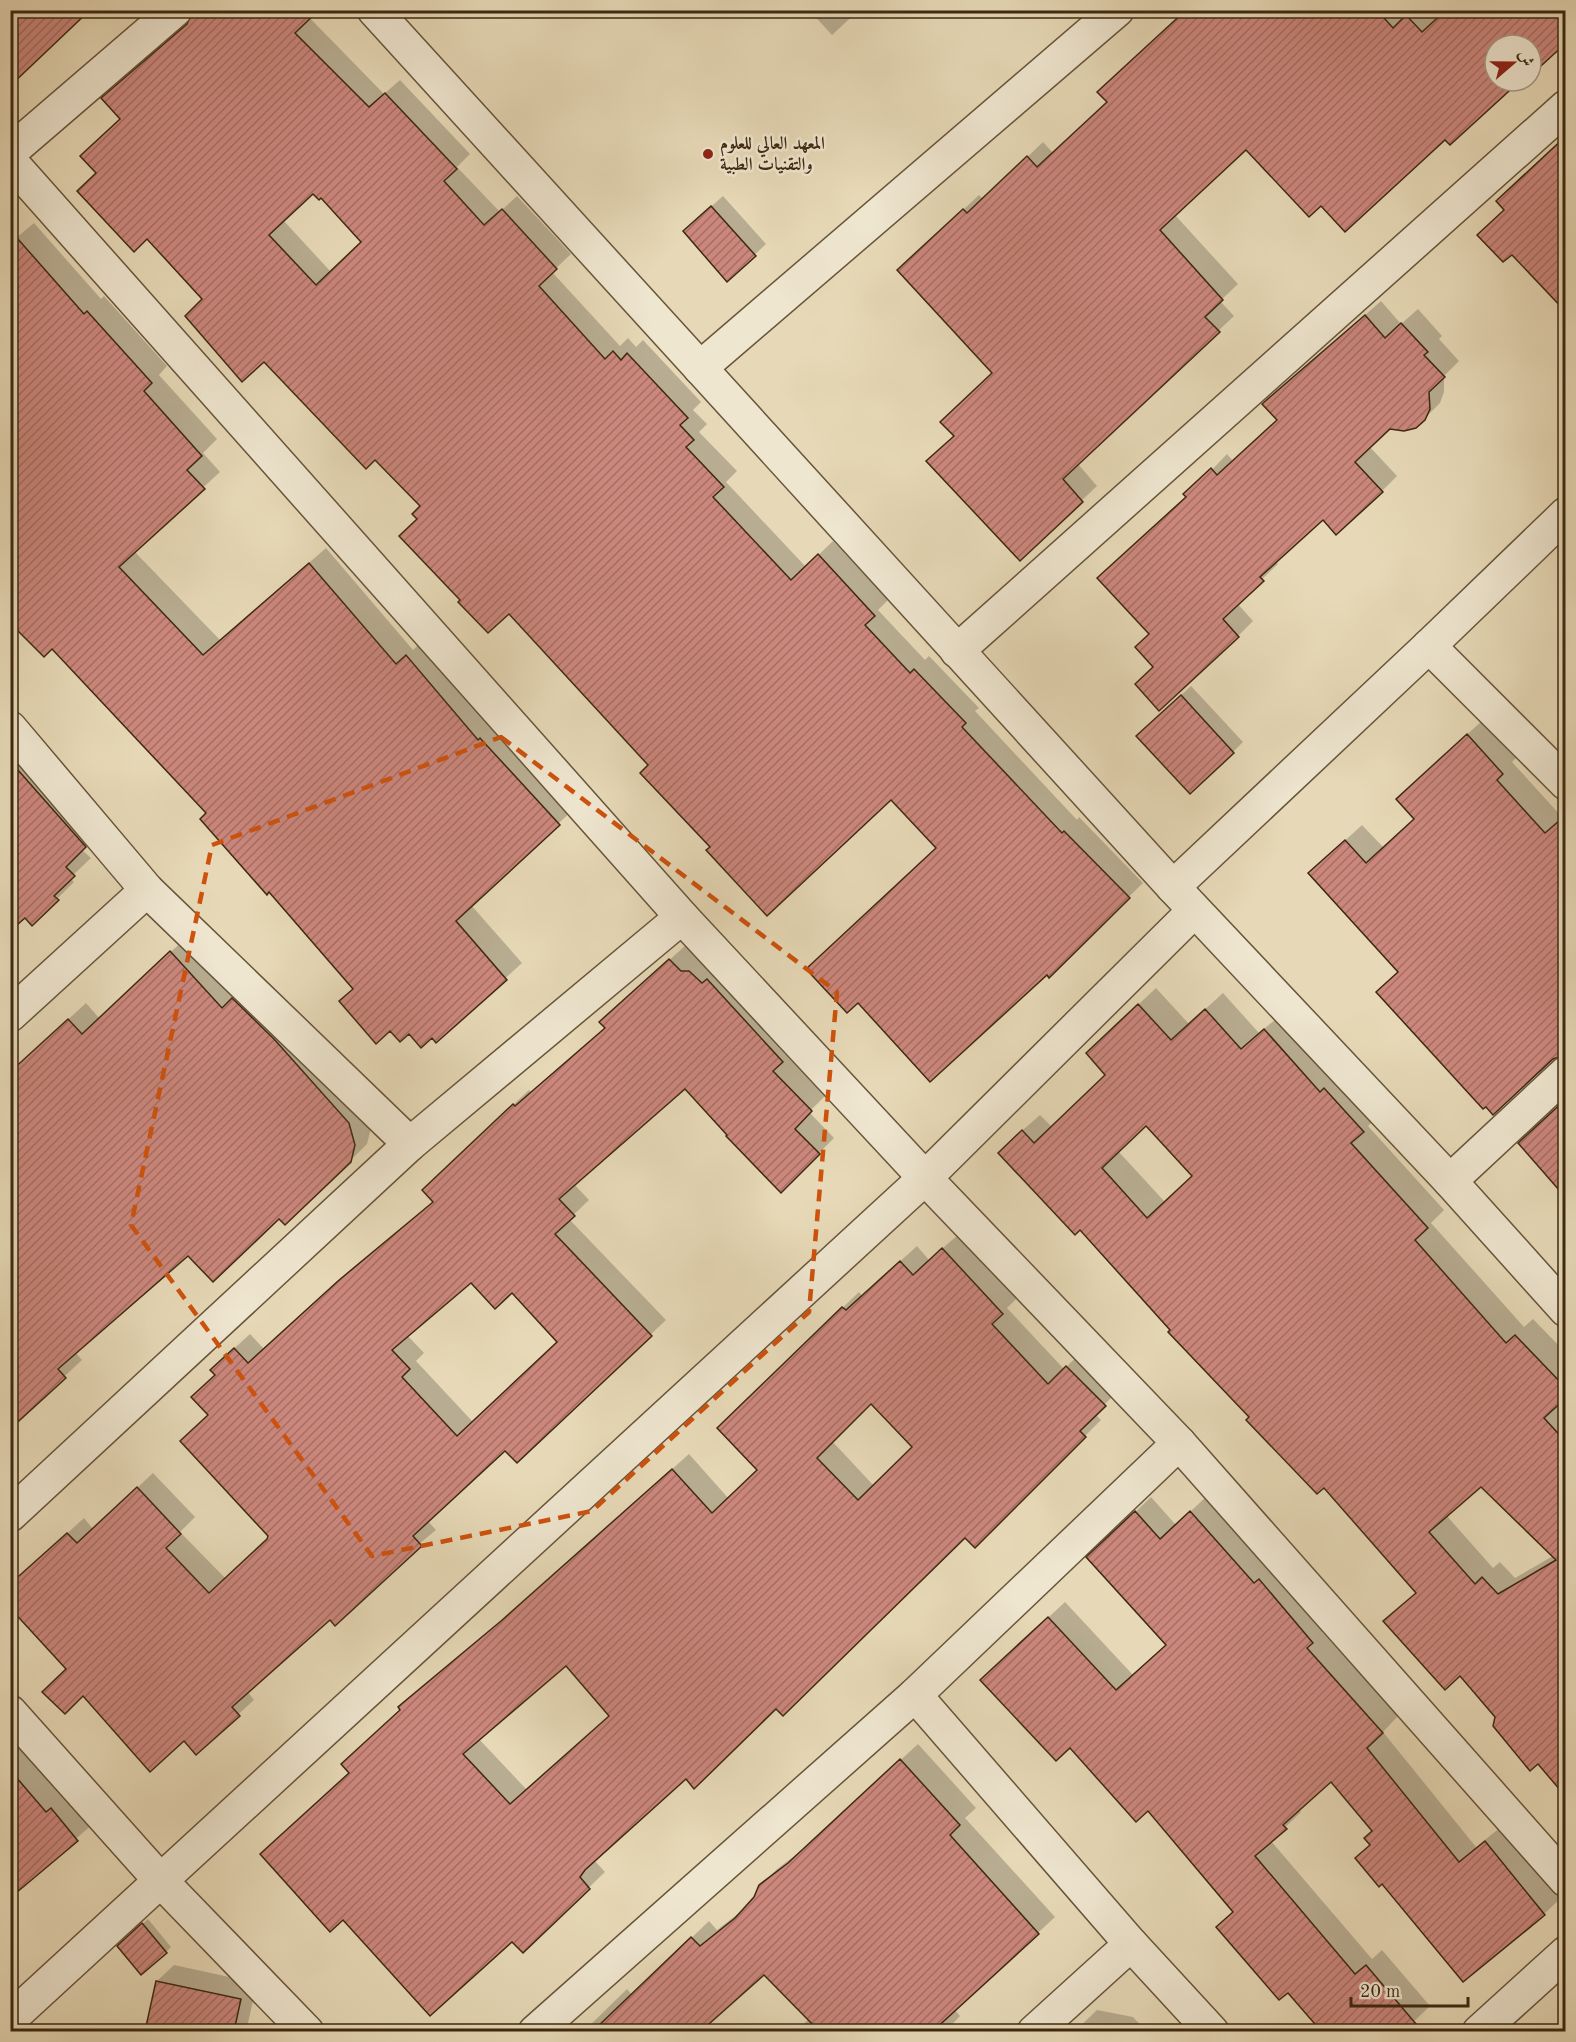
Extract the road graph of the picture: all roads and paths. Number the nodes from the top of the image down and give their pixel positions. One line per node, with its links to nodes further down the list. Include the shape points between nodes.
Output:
1 (176, 10): 5 (street)
2 (374, 10): 7 (street)
3 (1117, 10): 7 (street)
4 (1566, 107): 10 (street)
5 (10, 152)
6 (10, 161): 16 (street)
7 (700, 368): 10 (street)
8 (1566, 514): 9 (street)
9 (1429, 646): 12 (street); 13 (street)
10 (957, 651): 13 (street)
11 (10, 728): 14 (street)
12 (1566, 783)
13 (1173, 887): 15 (street)
14 (147, 890): 17 (street); 19 (street)
15 (1194, 911): 20 (street); 21 (street)
16 (682, 917): 19 (street); 20 (street)
17 (10, 1015)
18 (1566, 1073): 21 (street)
19 (410, 1144): 24 (street)
20 (925, 1178): 23 (street); 27 (street)
21 (1450, 1181): 22 (street)
22 (1566, 1310)
23 (1179, 1443): 25 (street); 28 (street)
24 (10, 1515)
25 (915, 1695): 29 (street); 33 (street)
26 (10, 1712): 27 (street)
27 (160, 1880): 31 (street); 32 (street)
28 (1566, 1880)
29 (1131, 1944): 34 (street); 35 (street)
30 (1566, 1953): 36 (street)
31 (10, 2019)
32 (307, 2031)
33 (536, 2031)
34 (1034, 2031)
35 (1212, 2031)
36 (1479, 2031)

